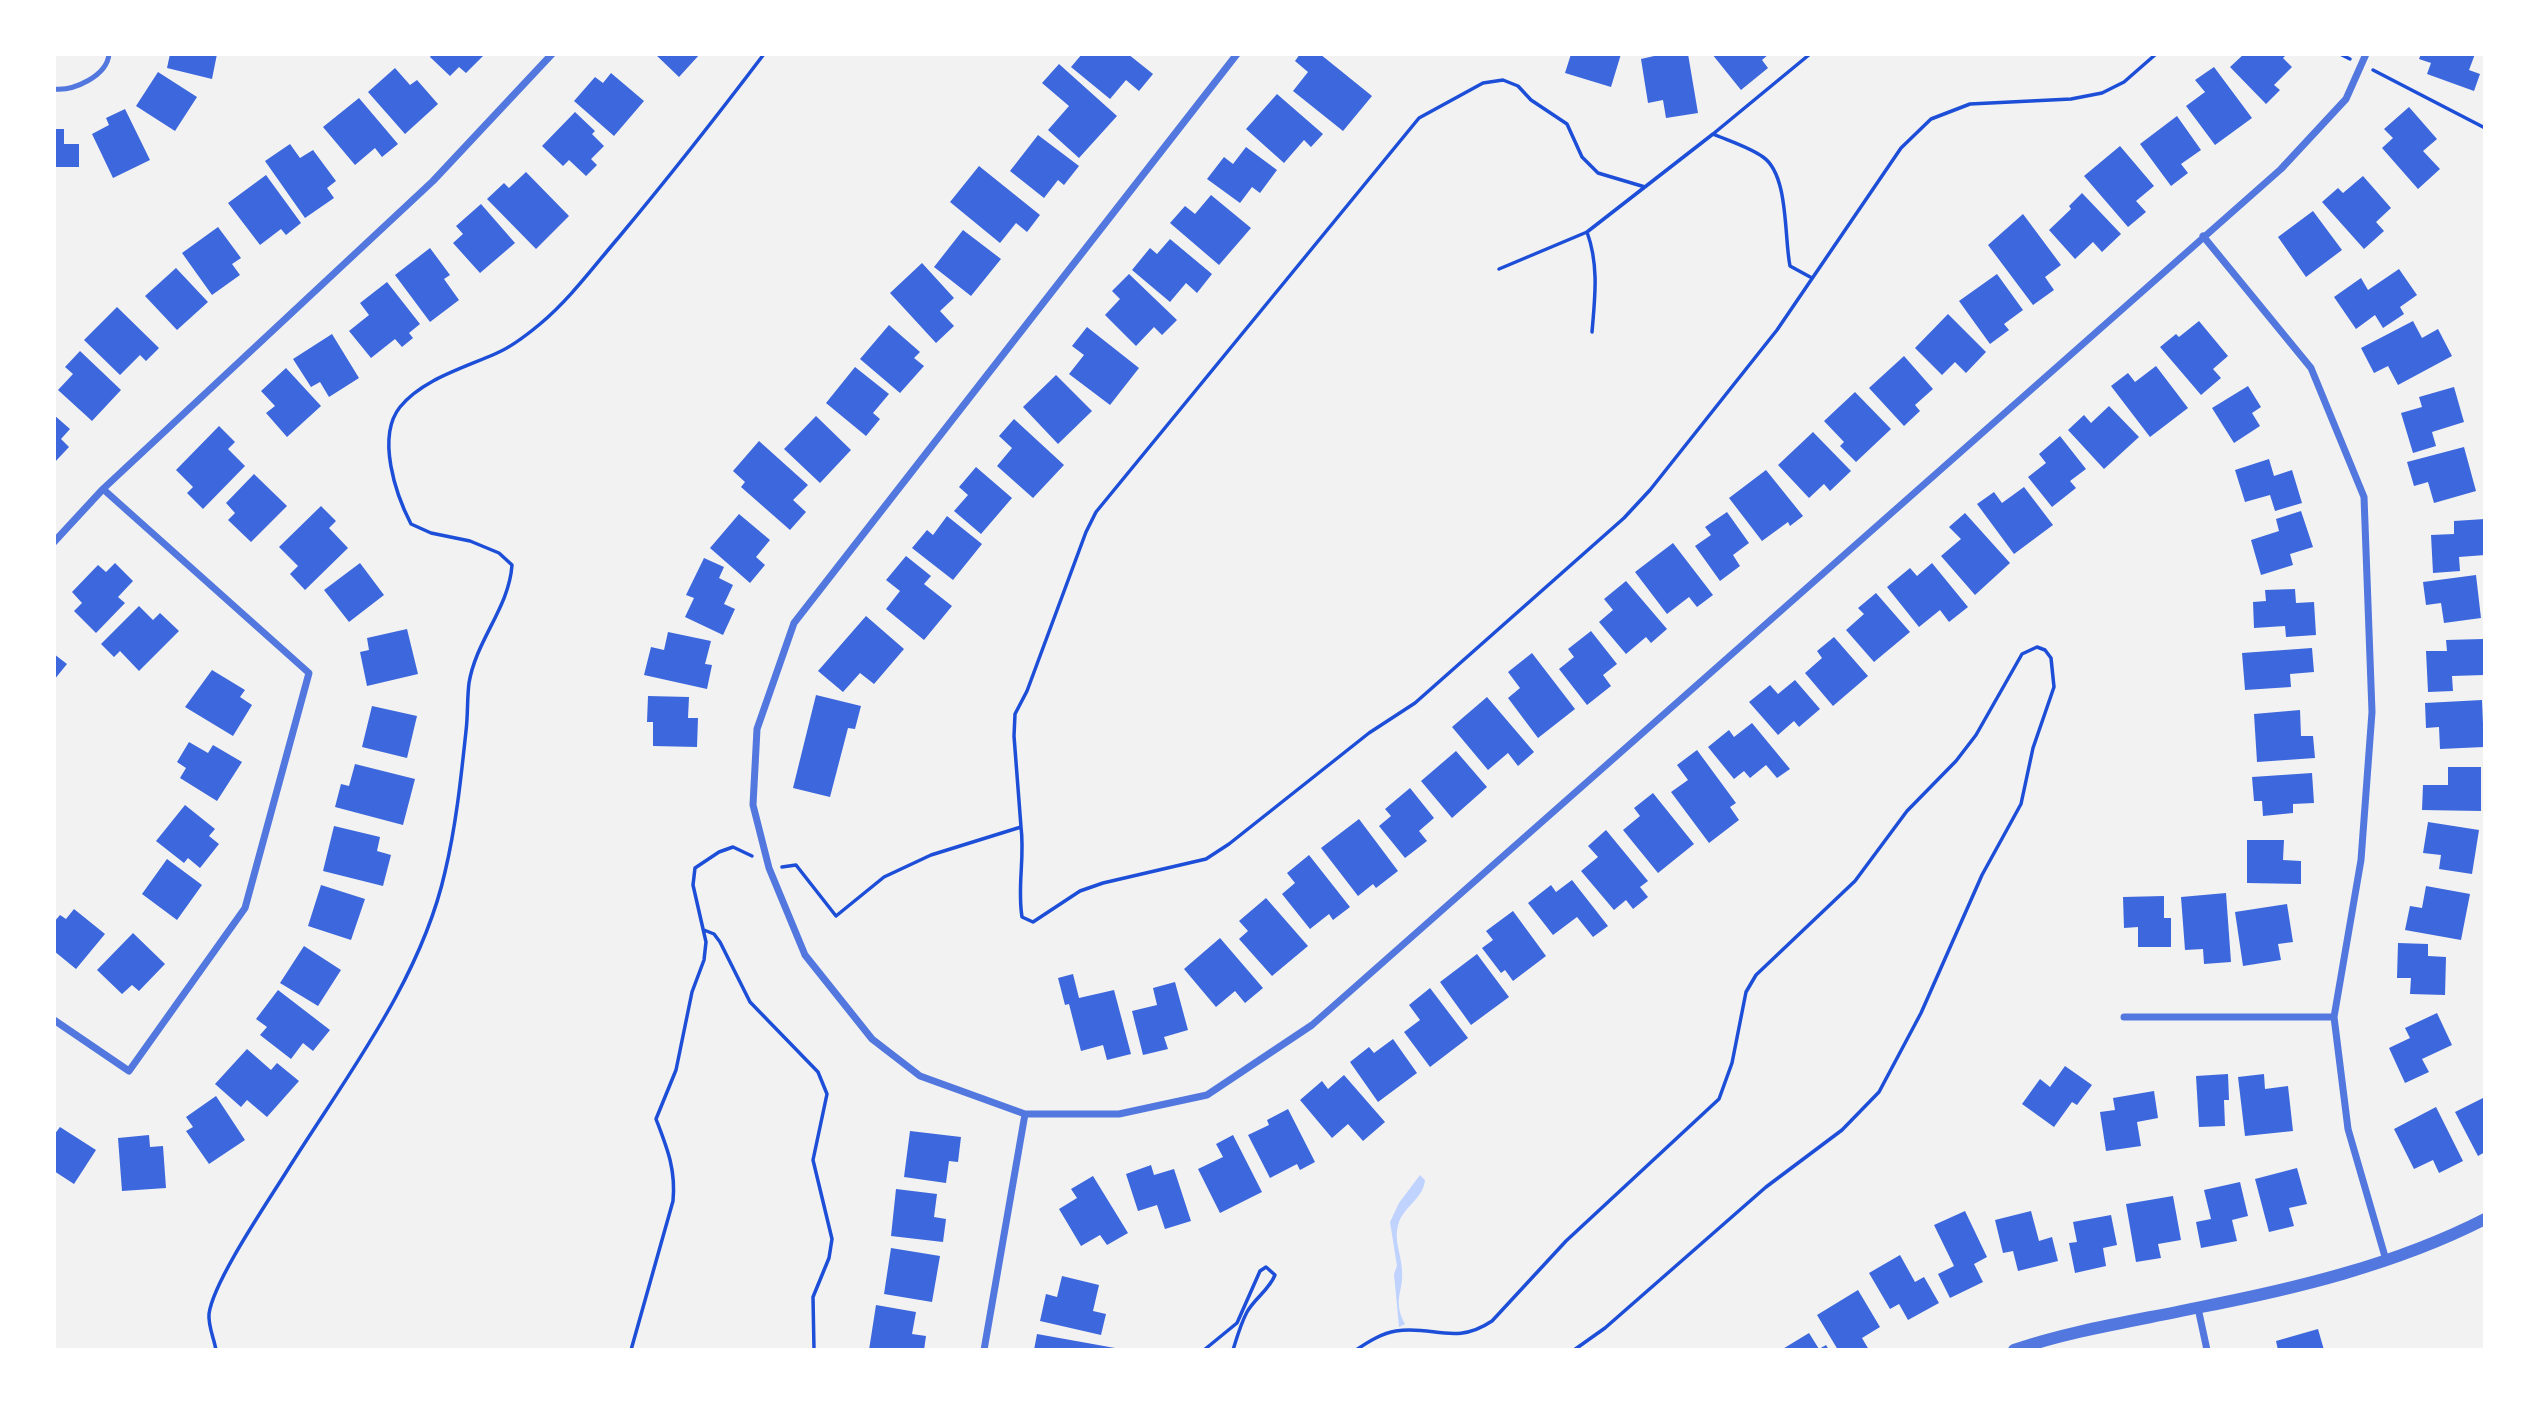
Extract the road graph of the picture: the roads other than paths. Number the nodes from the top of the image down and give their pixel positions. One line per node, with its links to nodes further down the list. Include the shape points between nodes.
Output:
1 (552, 54): 7 (street, via 433,181)
2 (1237, 54): 12 (street, via 794,622 757,729 753,805 768,864 806,955 872,1039 920,1076)
3 (2366, 54): 6 (street, via 2346,99 2281,169)
4 (109, 58): 5 (lane, via 94,78)
5 (54, 89)
6 (2203, 236): 10 (street, via 2311,368 2364,497 2372,712 2361,860); 12 (street, via 1312,1025 1206,1095 1119,1114)
7 (103, 489): 8 (street); 11 (street, via 309,673 245,908 129,1071)
8 (54, 542)
9 (2124, 1017): 10 (street)
10 (2334, 1017): 14 (street, via 2348,1129)
11 (54, 1020)
12 (1025, 1114): 16 (street)
13 (2485, 1219): 14 (street)
14 (2386, 1260): 15 (street, via 2299,1286)
15 (2198, 1308): 17 (street, via 2059,1335); 18 (street)
16 (984, 1350)
17 (2014, 1350)
18 (2207, 1350)

